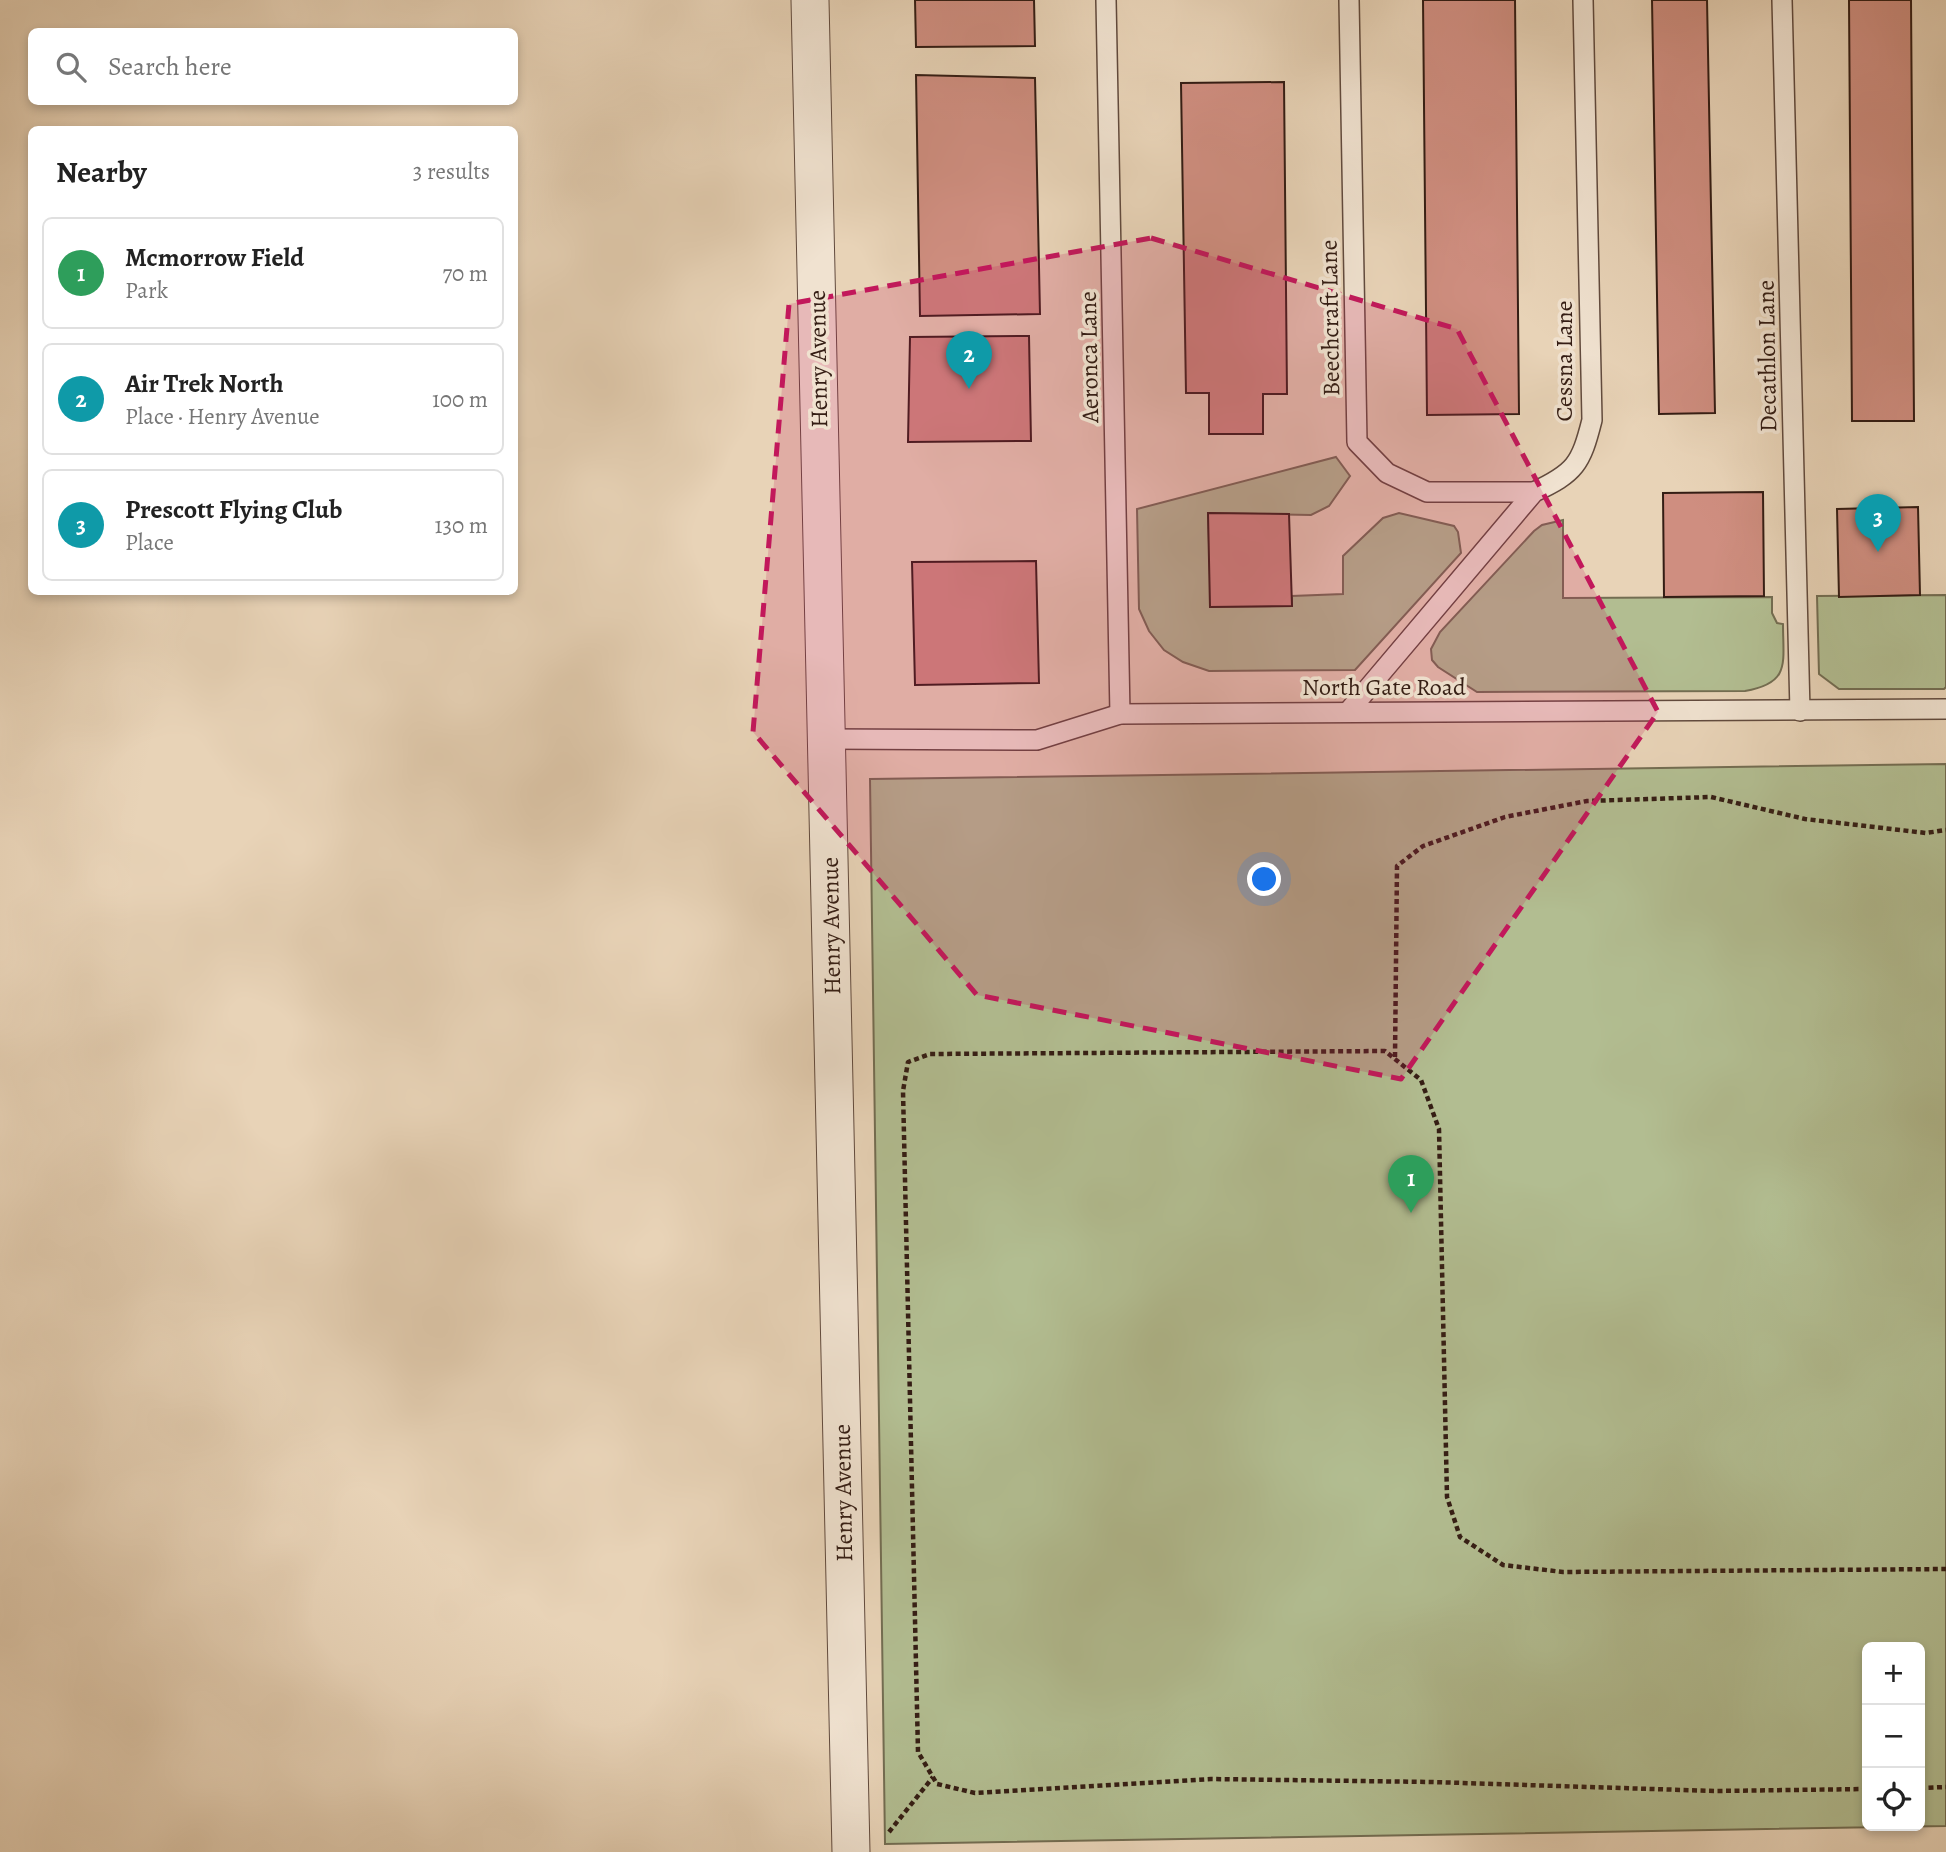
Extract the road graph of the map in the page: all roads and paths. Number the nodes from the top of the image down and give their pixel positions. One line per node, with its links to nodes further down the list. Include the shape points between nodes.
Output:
1 (810, 0): 11 (street, Henry Avenue)
2 (1106, 0): 10 (lane, Aeronca Lane)
3 (1349, 0): 6 (lane, Beechcraft Lane, via 1357,442 1387,473 1426,492)
4 (1583, 0): 6 (lane, Cessna Lane, via 1592,421 1584,451 1564,478)
5 (1782, 0): 8 (lane, Decathlon Lane)
6 (1534, 492): 9 (lane, Cessna Lane)
7 (1946, 709): 8 (lane, North Gate Road)
8 (1800, 710): 9 (lane, North Gate Road)
9 (1348, 712): 10 (lane, North Gate Road)
10 (1120, 714): 11 (lane, North Gate Road, via 1037,740)
11 (827, 739): 19 (street, Henry Avenue)
12 (1946, 830): 13 (path, via 1926,833 1805,819 1711,797 1587,801 1505,817 1423,846 1397,866)
13 (1395, 1058): 14 (path, via 1421,1080 1439,1129 1447,1497 1460,1537 1503,1564 1563,1572); 15 (path, via 1385,1051 930,1054 908,1062 904,1091 919,1752)
14 (1946, 1569)
15 (933, 1777): 18 (path, via 937,1784 975,1793 1212,1779 1715,1791); 19 (path)
16 (1946, 1787): 17 (path)
17 (1925, 1788)
18 (1862, 1789)
19 (866, 1847)

